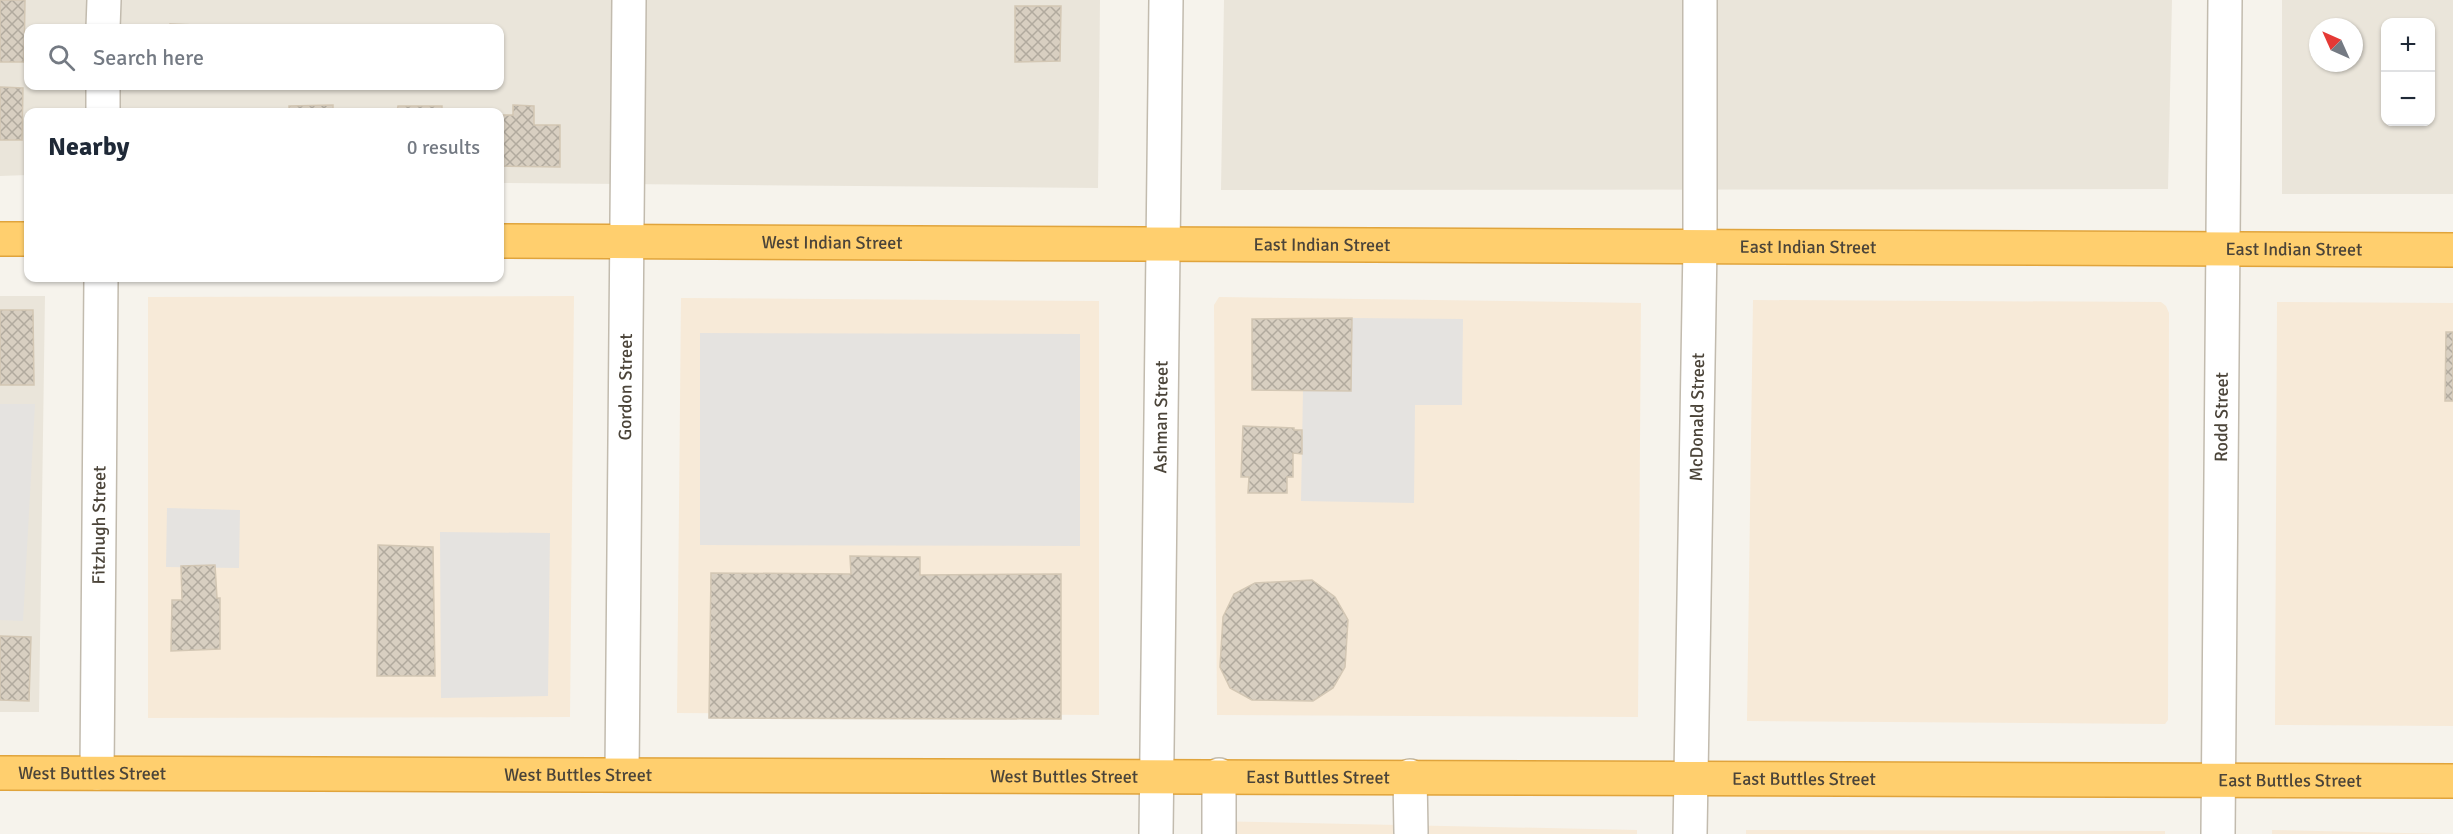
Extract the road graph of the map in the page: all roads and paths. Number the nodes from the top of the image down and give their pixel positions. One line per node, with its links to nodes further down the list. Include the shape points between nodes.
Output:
1 (104, 0): 6 (street)
2 (630, 0): 11 (street, Gordon Street)
3 (1166, 0): 13 (street, Ashman Street)
4 (1700, 0): 14 (street, McDonald Street)
5 (2225, 0): 15 (street, Rodd Street)
6 (104, 24)
7 (103, 90): 8 (street)
8 (103, 108)
9 (0, 239): 10 (highway)
10 (24, 239)
11 (627, 241): 12 (highway, West Indian Street); 13 (highway, West Indian Street); 20 (street, Gordon Street)
12 (504, 242)
13 (1164, 243): 14 (highway, East Indian Street); 21 (street, Ashman Street)
14 (1700, 246): 15 (highway, East Indian Street); 24 (street, McDonald Street)
15 (2223, 249): 16 (highway, East Indian Street); 25 (street, Rodd Street)
16 (2453, 250)
17 (101, 282): 19 (street, Fitzhugh Street)
18 (0, 773): 19 (highway, West Buttles Street)
19 (97, 773): 20 (highway, West Buttles Street)
20 (622, 774): 21 (highway, West Buttles Street)
21 (1156, 775): 22 (highway, East Buttles Street); 28 (street, Ashman Street)
22 (1219, 775): 23 (highway, East Buttles Street); 29 (street)
23 (1410, 776): 24 (highway, East Buttles Street); 27 (street)
24 (1690, 777): 25 (highway, East Buttles Street); 30 (street, McDonald Street)
25 (2219, 780): 26 (highway, East Buttles Street); 31 (street, Rodd Street)
26 (2453, 780)
27 (1411, 832)
28 (1156, 834)
29 (1219, 834)
30 (1690, 834)
31 (2218, 834)

